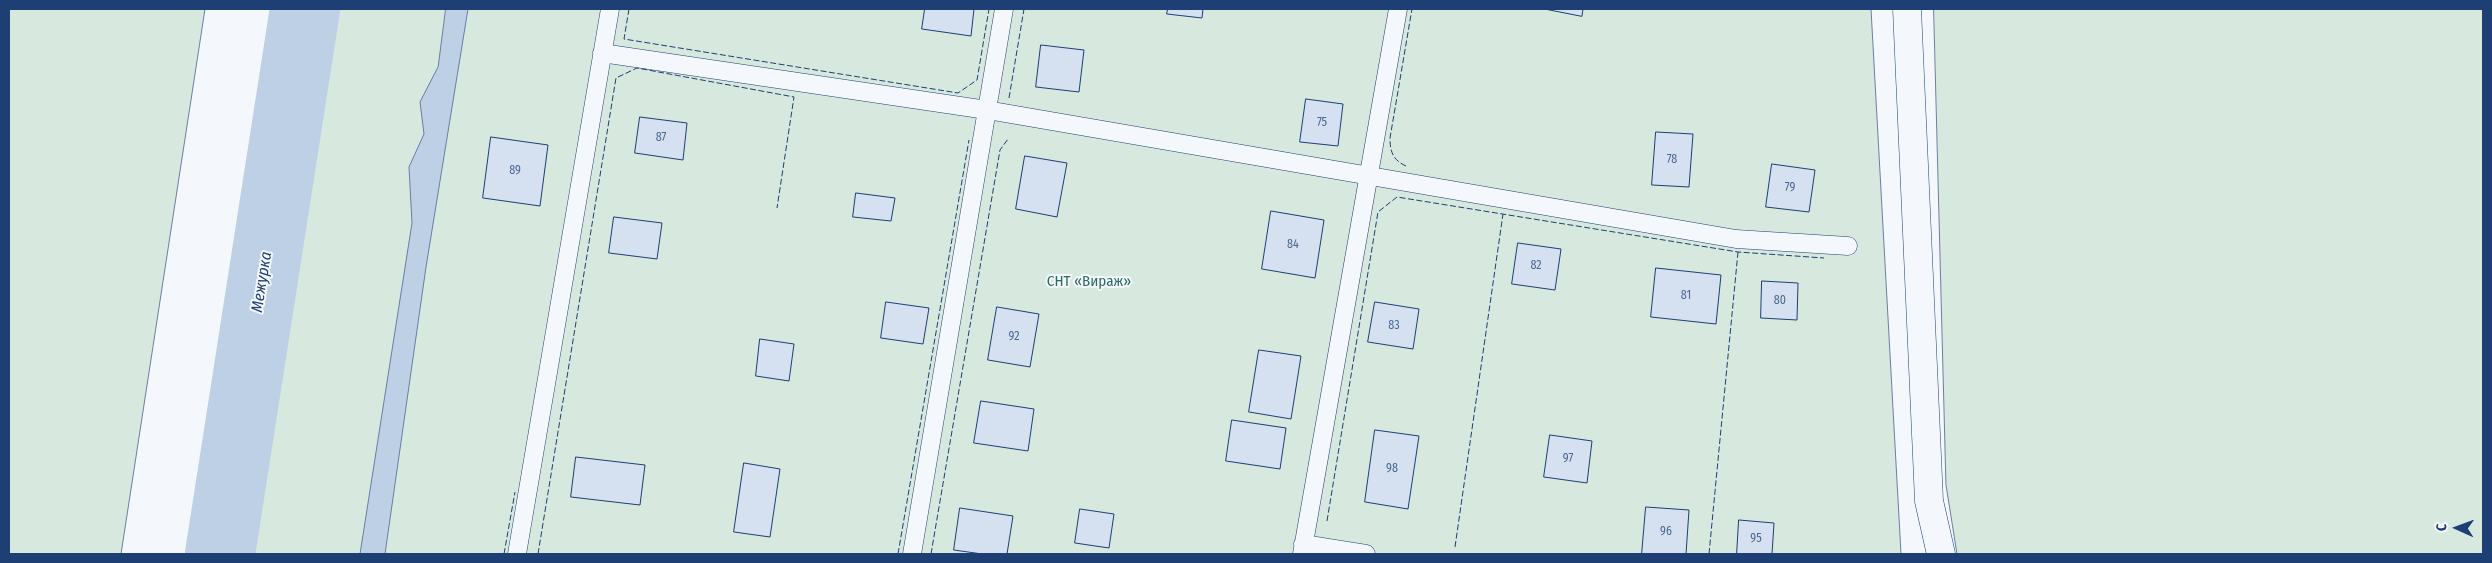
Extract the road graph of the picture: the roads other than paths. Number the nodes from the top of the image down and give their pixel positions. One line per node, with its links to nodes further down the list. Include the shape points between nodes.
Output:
1 (610, 9): 5 (lane)
2 (1004, 9): 6 (lane)
3 (1398, 9): 7 (lane)
4 (1907, 9): 13 (street, via 1928,500)
5 (602, 53): 6 (lane); 10 (lane)
6 (987, 110): 7 (lane); 11 (lane)
7 (1368, 176): 8 (lane, via 1736,240); 9 (lane)
8 (1848, 246)
9 (1302, 549): 12 (lane)
10 (517, 554)
11 (912, 554)
12 (1366, 554)
13 (1942, 554)

